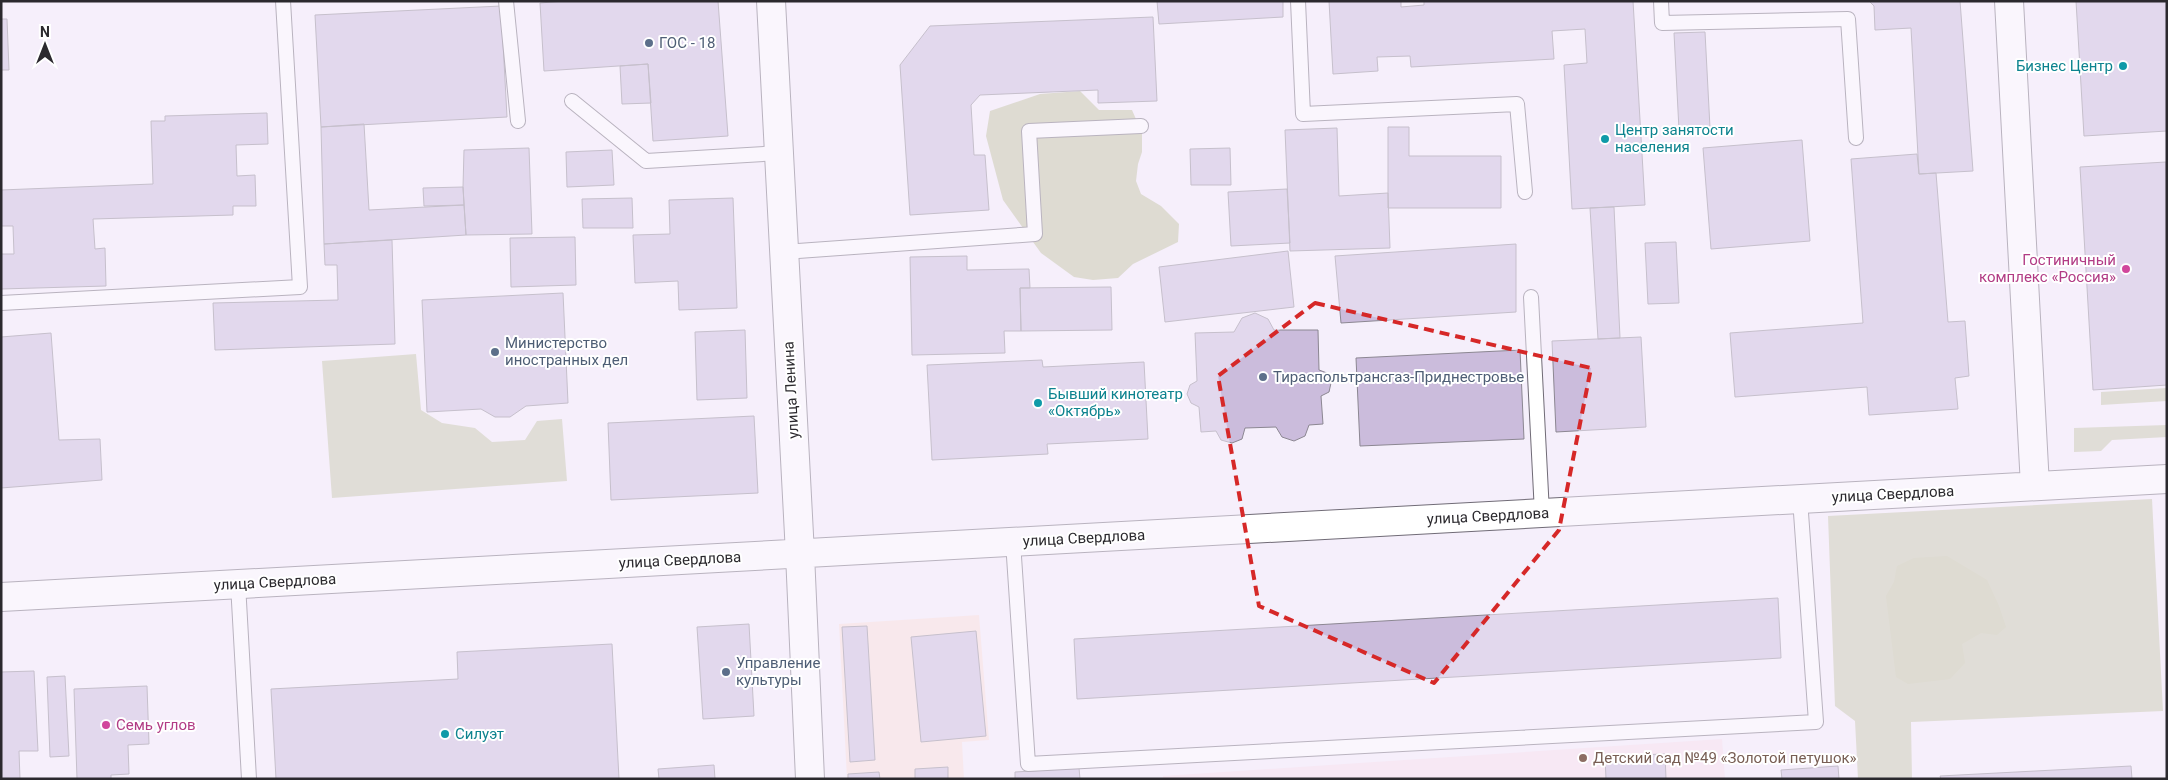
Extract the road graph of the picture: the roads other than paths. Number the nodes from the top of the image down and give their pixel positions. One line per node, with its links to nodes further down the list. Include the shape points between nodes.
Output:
1 (283, 1): 15 (lane, via 300,287)
2 (506, 1): 8 (lane)
3 (770, 1): 11 (street, улица Ленина)
4 (1298, 1): 12 (lane, via 1303,114 1518,104)
5 (1661, 1): 10 (lane, via 1662,23 1848,20)
6 (2009, 1): 17 (street)
7 (572, 101): 11 (lane, via 646,160)
8 (518, 121)
9 (1141, 126): 13 (lane, via 1029,131 1035,234)
10 (1856, 138)
11 (778, 153): 13 (street, улица Ленина)
12 (1525, 192)
13 (784, 252): 21 (street, улица Ленина)
14 (1531, 297): 19 (lane)
15 (1, 303)
16 (2167, 479): 17 (street, улица Свердлова)
17 (2035, 486): 18 (street, улица Свердлова)
18 (1800, 499): 19 (street, улица Свердлова); 20 (lane, via 1816,722 1806,723 1028,764)
19 (1542, 513): 20 (street, улица Свердлова)
20 (1013, 542): 21 (street, улица Свердлова)
21 (800, 554): 22 (street, улица Свердлова); 25 (street, улица Ленина)
22 (238, 584): 23 (street, улица Свердлова); 24 (lane)
23 (1, 597)
24 (249, 779)
25 (810, 779)

